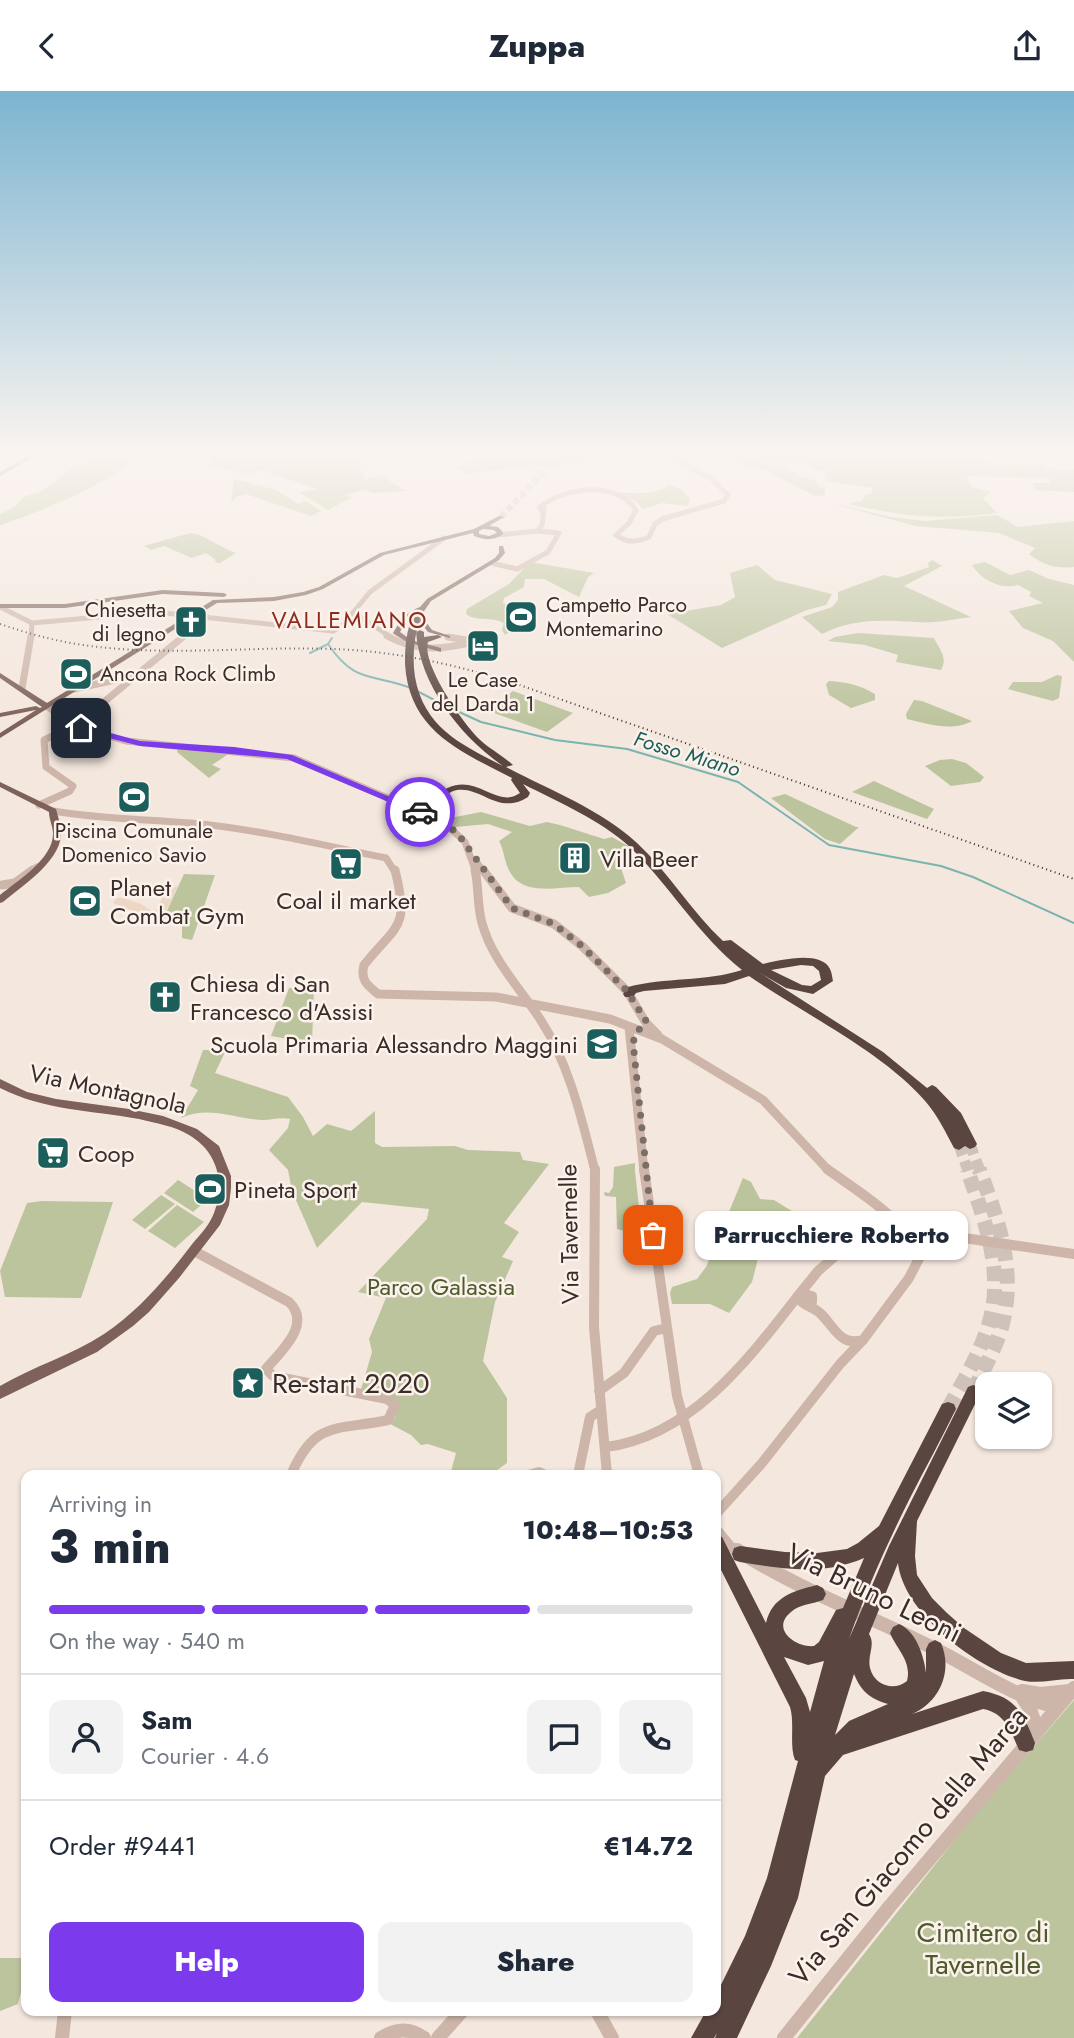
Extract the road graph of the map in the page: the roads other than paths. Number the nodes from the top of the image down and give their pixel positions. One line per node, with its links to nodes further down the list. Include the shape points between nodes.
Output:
1 (421, 544): 8 (main road, via 382,554 304,594)
2 (436, 544): 10 (street, via 370,592)
3 (496, 544): 6 (main road)
4 (501, 544): 6 (main road)
5 (555, 544): 7 (street, via 517,569)
6 (501, 547): 7 (main road, via 502,553)
7 (491, 563): 11 (main road)
8 (210, 599): 9 (main road, via 175,592 145,593 65,606); 20 (main road)
9 (0, 607): 13 (street)
10 (354, 614): 12 (street, via 333,631); 17 (street, via 410,649)
11 (420, 614): 15 (main road, via 430,631); 16 (highway); 17 (main road, via 402,622 396,633)
12 (208, 617): 13 (street, via 156,612); 19 (street)
13 (32, 623): 21 (street)
14 (438, 637): 15 (main road); 16 (highway)
15 (448, 637): 17 (street, via 473,642)
16 (419, 641): 26 (highway, via 443,695 465,729); 26 (highway, via 412,690 419,708 443,734)
17 (438, 650)
18 (0, 674): 21 (main road)
19 (136, 675): 20 (street); 24 (street)
20 (74, 689): 22 (main road)
21 (23, 690): 22 (main road)
22 (46, 706): 23 (main road); 24 (street); 25 (main road)
23 (0, 715)
24 (76, 726): 29 (street, via 44,740 46,767 73,786); 31 (street, via 140,744 289,757)
25 (0, 736)
26 (523, 781): 28 (highway, via 523,797 508,802 456,786); 32 (highway)
27 (0, 784): 29 (main road)
28 (437, 798): 31 (street)
29 (39, 805): 30 (main road)
30 (53, 811): 34 (main road, via 57,839); 40 (street, via 193,823 386,858 394,866 403,916 396,933 364,965 368,987 384,995 496,996)
31 (429, 816): 33 (street, via 451,828)
32 (636, 843): 37 (highway); 39 (highway, via 714,941 763,981)
33 (472, 856): 38 (street, via 512,908 565,931); 40 (street, Via Tavernelle, via 482,924 508,978)
34 (37, 867): 35 (street, via 15,883); 36 (main road)
35 (1, 884): 36 (street, via 6,889)
36 (2, 898)
37 (727, 943): 38 (highway, via 777,977 792,986 819,988 828,978 819,964 802,960 725,980 644,987); 39 (highway)
38 (629, 994): 41 (street)
39 (794, 998): 39 (highway, via 912,1081 965,1145 956,1116 921,1079)
40 (529, 1005): 41 (street); 51 (street, Via Tavernelle, via 552,1042 575,1098 595,1170 594,1327)
41 (637, 1025): 43 (street, via 764,1100 822,1165); 49 (street, via 633,1042 644,1171)
42 (0, 1083): 45 (main road, Via Montagnola, via 32,1097 174,1123 208,1140 222,1161 225,1201)
43 (902, 1230): 44 (street); 47 (street); 48 (street, via 880,1232 833,1256 810,1277)
44 (950, 1236): 46 (street); 47 (street, via 934,1239)
45 (194, 1251): 53 (main road, Via Montagnola, via 128,1324 95,1346); 60 (street, via 298,1311 296,1330 267,1369 273,1376 337,1386 383,1397 395,1405 388,1419 332,1427 312,1438)
46 (1074, 1254)
47 (919, 1256): 50 (street, via 909,1279)
48 (802, 1300): 50 (street, via 823,1315 839,1338); 55 (street, via 784,1313 743,1366)
49 (667, 1328): 51 (street, via 652,1332 625,1374 614,1386); 54 (street)
50 (863, 1340): 64 (street)
51 (599, 1391): 57 (street, Via Tavernelle)
52 (972, 1392): 65 (highway)
53 (0, 1393)
54 (677, 1395): 55 (street); 58 (street)
55 (704, 1401): 58 (street)
56 (948, 1409): 66 (highway)
57 (601, 1410): 59 (street, Via Tavernelle); 61 (street, via 590,1417)
58 (682, 1417): 59 (street, via 629,1444); 63 (street)
59 (606, 1447): 62 (street, Via Tavernelle)
60 (293, 1470)
61 (579, 1470)
62 (607, 1470)
63 (698, 1470)
64 (721, 1508)
65 (911, 1513): 72 (highway); 75 (highway, via 908,1574 919,1598 1005,1666 1040,1674)
66 (886, 1530): 68 (highway, via 862,1550 842,1557 779,1560); 70 (highway)
67 (721, 1534): 68 (street, Via Bruno Leoni)
68 (740, 1554): 71 (street, Via Bruno Leoni)
69 (721, 1556): 83 (highway, via 799,1705 803,1745)
70 (859, 1587): 71 (highway, via 825,1648 806,1658 791,1653 778,1640 776,1628 781,1610 793,1600); 83 (highway, via 818,1713)
71 (817, 1594): 73 (street, Via Bruno Leoni)
72 (862, 1630): 73 (highway, via 865,1645 860,1666 867,1683 891,1697 909,1692 916,1682 914,1657); 82 (highway, via 830,1718)
73 (899, 1633): 74 (street, Via Bruno Leoni)
74 (935, 1650): 76 (street, Via Bruno Leoni); 81 (highway, via 936,1672 925,1697 855,1729)
75 (1074, 1670)
76 (1012, 1688): 78 (street, Via Bruno Leoni); 79 (street, Via Bruno Leoni, via 1036,1702); 80 (street, via 1030,1709)
77 (1073, 1689): 78 (street, Via Bruno Leoni); 79 (street, Via San Giacomo della Marca)
78 (1040, 1694): 79 (street, Via Bruno Leoni)
79 (1057, 1707): 80 (street, Via San Giacomo della Marca)
80 (1032, 1737): 81 (highway, via 1007,1708 983,1700); 96 (street, Via San Giacomo della Marca)
81 (838, 1747): 82 (highway)
82 (818, 1772): 95 (highway, via 780,1919)
83 (792, 1817): 84 (highway, via 757,1934)
84 (721, 2002)
85 (64, 2016): 89 (street)
86 (458, 2016): 92 (street)
87 (600, 2016): 93 (street)
88 (714, 2016): 94 (highway)
89 (62, 2038)
90 (381, 2038): 91 (street, via 407,2029)
91 (424, 2038)
92 (438, 2038)
93 (612, 2038)
94 (702, 2038)
95 (726, 2038)
96 (784, 2038)

